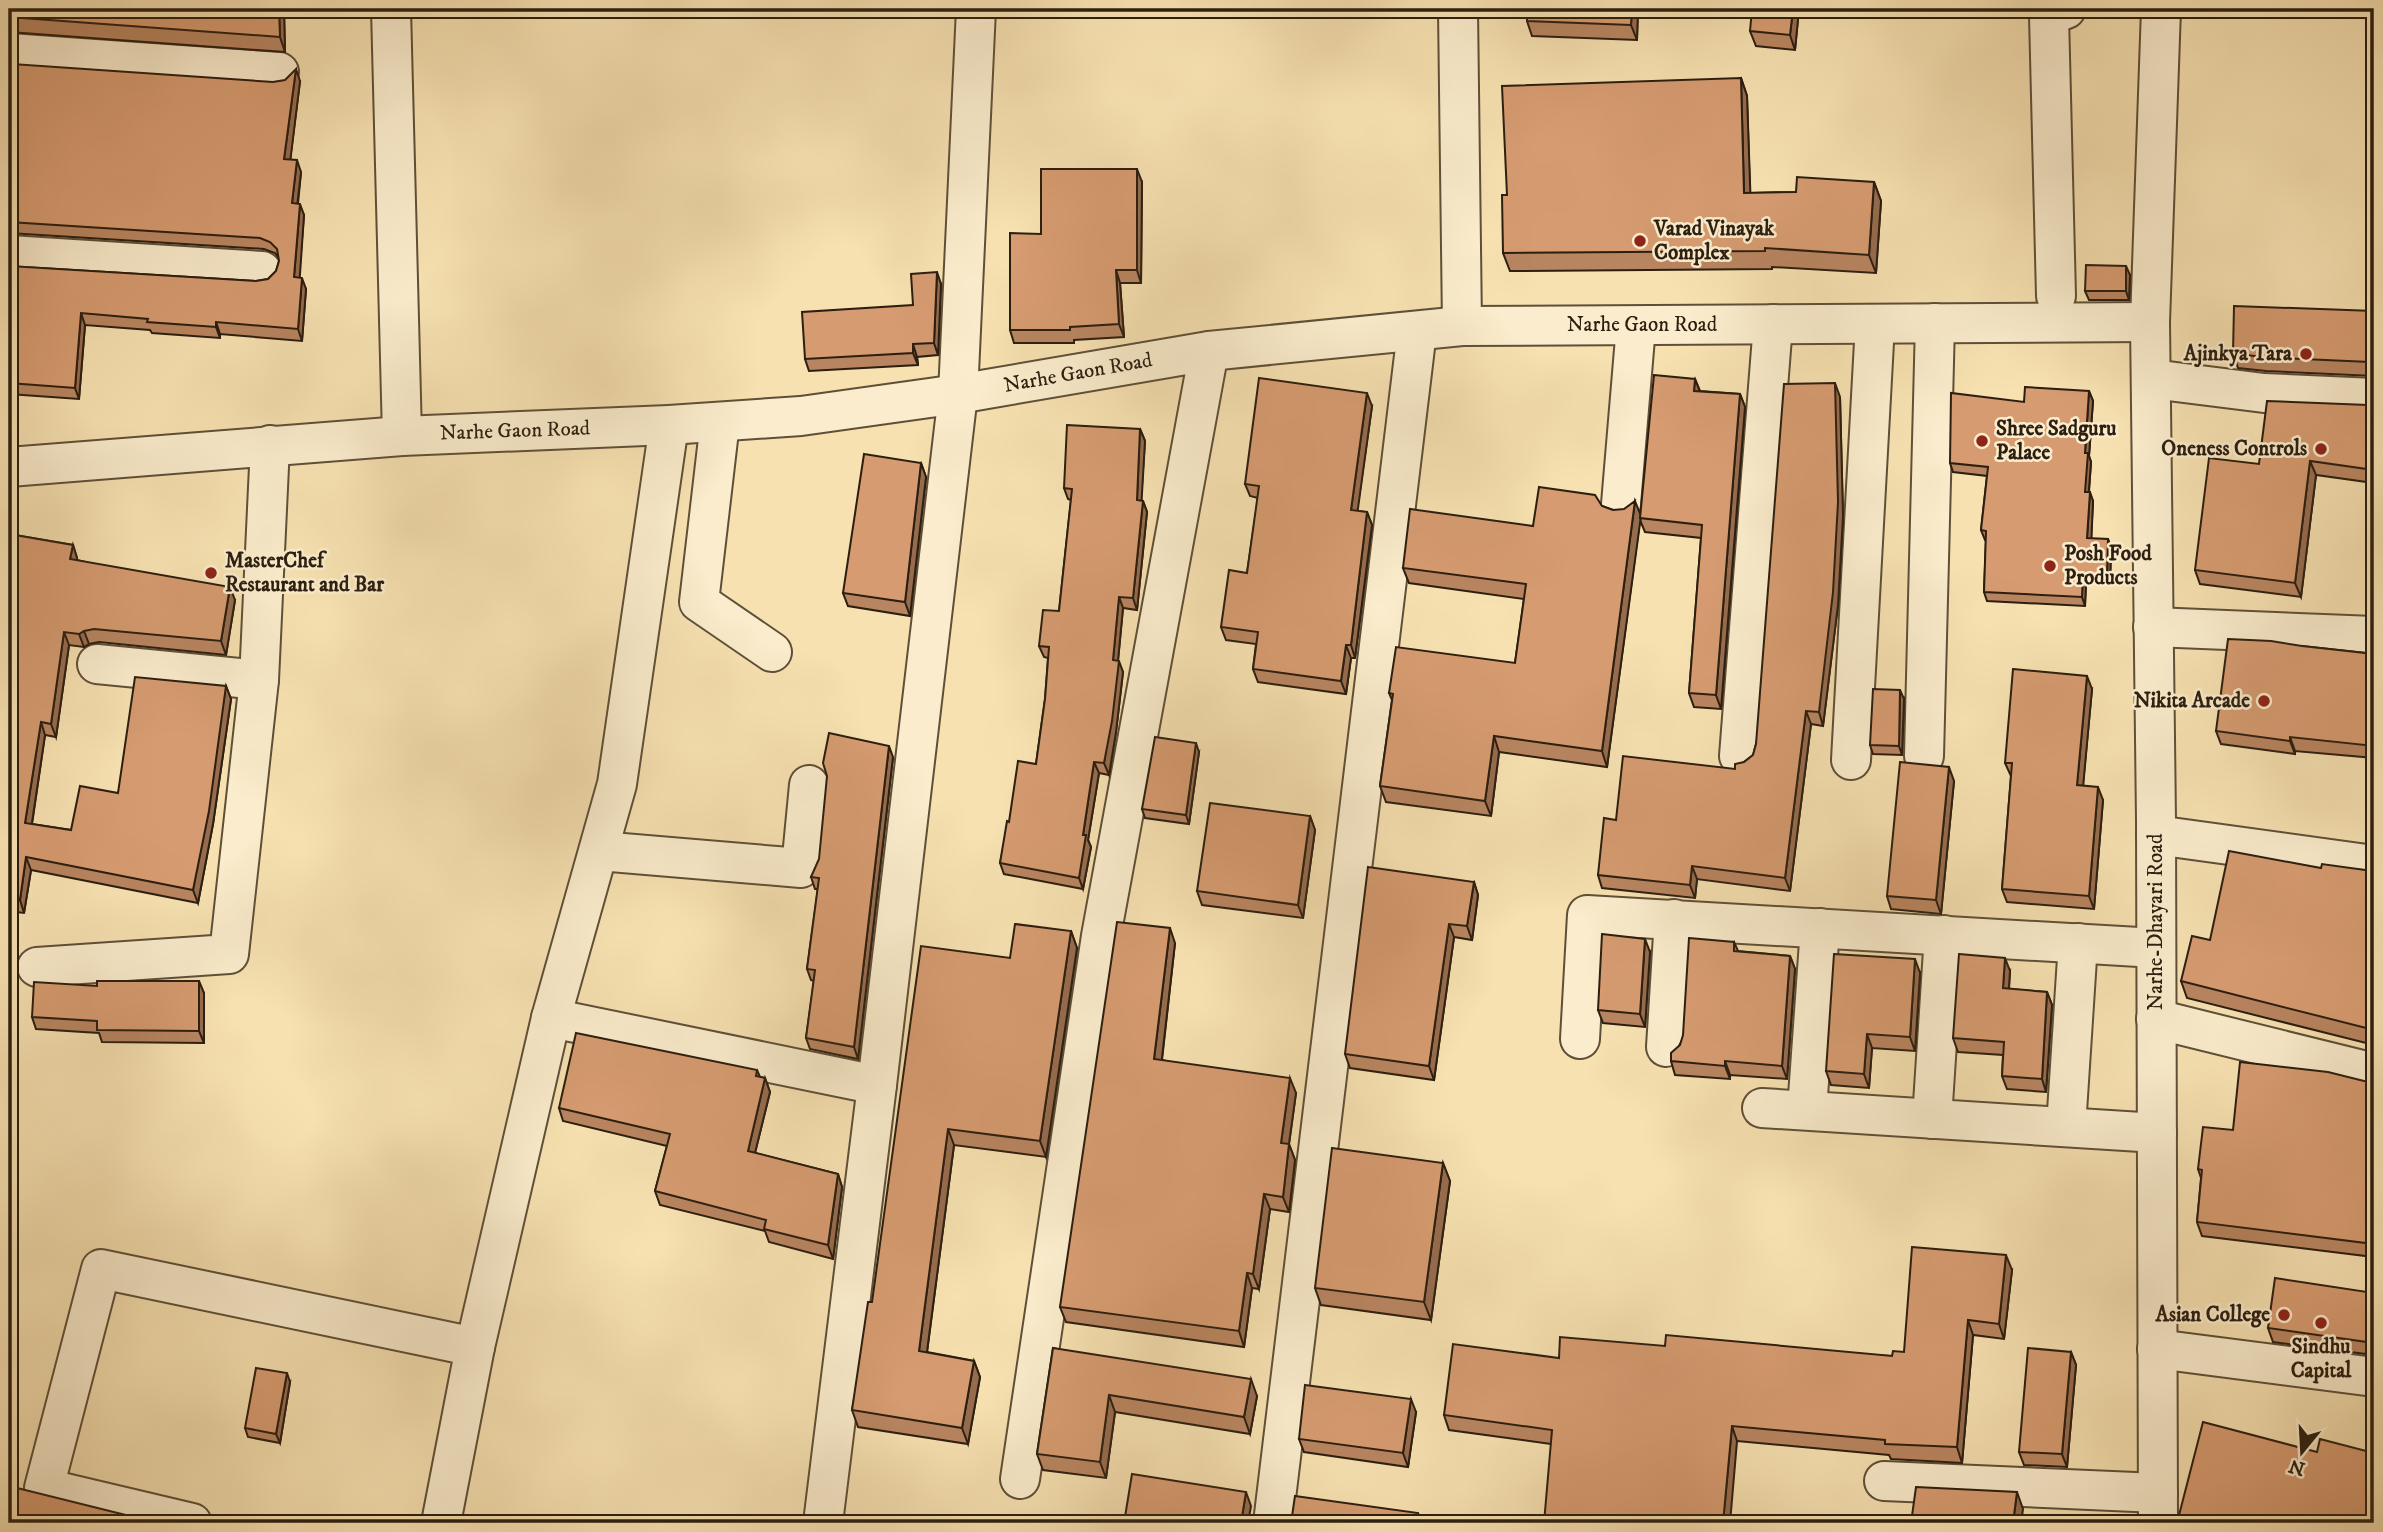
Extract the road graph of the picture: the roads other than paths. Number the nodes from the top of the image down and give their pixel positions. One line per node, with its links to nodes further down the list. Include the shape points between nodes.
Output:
1 (391, 9): 24 (street)
2 (976, 9): 20 (street)
3 (1458, 9): 15 (street)
4 (2066, 9): 10 (street, via 2049,16)
5 (2161, 9): 11 (street, Narhe-Dhayari Road)
6 (9, 53): 7 (street)
7 (279, 72)
8 (9, 255): 9 (street)
9 (262, 271)
10 (2056, 296)
11 (2150, 322): 12 (street, Narhe Gaon Road); 19 (street, Narhe-Dhayari Road)
12 (1935, 323): 14 (street, Narhe Gaon Road); 34 (street)
13 (1773, 324): 14 (street, Narhe Gaon Road); 16 (street, Narhe Gaon Road); 33 (street)
14 (1875, 324): 35 (street)
15 (1461, 326): 16 (street, Narhe Gaon Road); 17 (street, Narhe Gaon Road)
16 (1636, 326): 27 (street)
17 (1417, 331): 18 (street, Narhe Gaon Road); 66 (street)
18 (1209, 351): 20 (street, Narhe Gaon Road); 60 (street, via 1101,936)
19 (2152, 379): 21 (street, via 2264,393); 28 (street, Narhe-Dhayari Road)
20 (958, 394): 22 (street, Narhe Gaon Road, via 801,416); 51 (street)
21 (2374, 398)
22 (720, 422): 23 (street, Narhe Gaon Road); 30 (street, via 699,602)
23 (669, 425): 24 (street, Narhe Gaon Road); 38 (street, via 617,784)
24 (402, 436): 25 (street, Narhe Gaon Road)
25 (270, 445): 26 (street, Narhe Gaon Road); 32 (street)
26 (9, 467)
27 (1621, 504)
28 (2153, 627): 29 (street); 37 (street, Narhe-Dhayari Road)
29 (2374, 636)
30 (772, 652)
31 (97, 664): 32 (street)
32 (259, 680): 45 (street, via 229,954)
33 (1739, 756)
34 (1924, 756)
35 (1852, 760)
36 (809, 785): 38 (street, via 801,868)
37 (2156, 835): 39 (street); 44 (street, Narhe-Dhayari Road)
38 (599, 851): 46 (street)
39 (2374, 864)
40 (1674, 919): 41 (street); 48 (street, via 1587,915); 49 (street)
41 (1820, 928): 42 (street); 53 (street)
42 (1944, 935): 43 (street); 54 (street)
43 (2078, 943): 44 (street); 55 (street)
44 (2156, 948): 47 (street, Narhe-Dhayari Road)
45 (37, 967)
46 (551, 1018): 51 (street); 57 (street)
47 (2156, 1019): 50 (street); 56 (street, Narhe-Dhayari Road)
48 (1580, 1040)
49 (1666, 1048)
50 (2374, 1073)
51 (877, 1085): 65 (street)
52 (1762, 1108): 53 (street)
53 (1807, 1110): 54 (street)
54 (1932, 1119): 55 (street)
55 (2066, 1128): 56 (street)
56 (2157, 1133): 58 (street, Narhe-Dhayari Road)
57 (475, 1347): 63 (street, via 101,1269 44,1488); 64 (street)
58 (2157, 1349): 59 (street); 62 (street, Narhe-Dhayari Road)
59 (2374, 1377)
60 (1020, 1479)
61 (1884, 1481): 62 (street)
62 (2158, 1508)
63 (192, 1523)
64 (441, 1523)
65 (823, 1523)
66 (1273, 1523)

